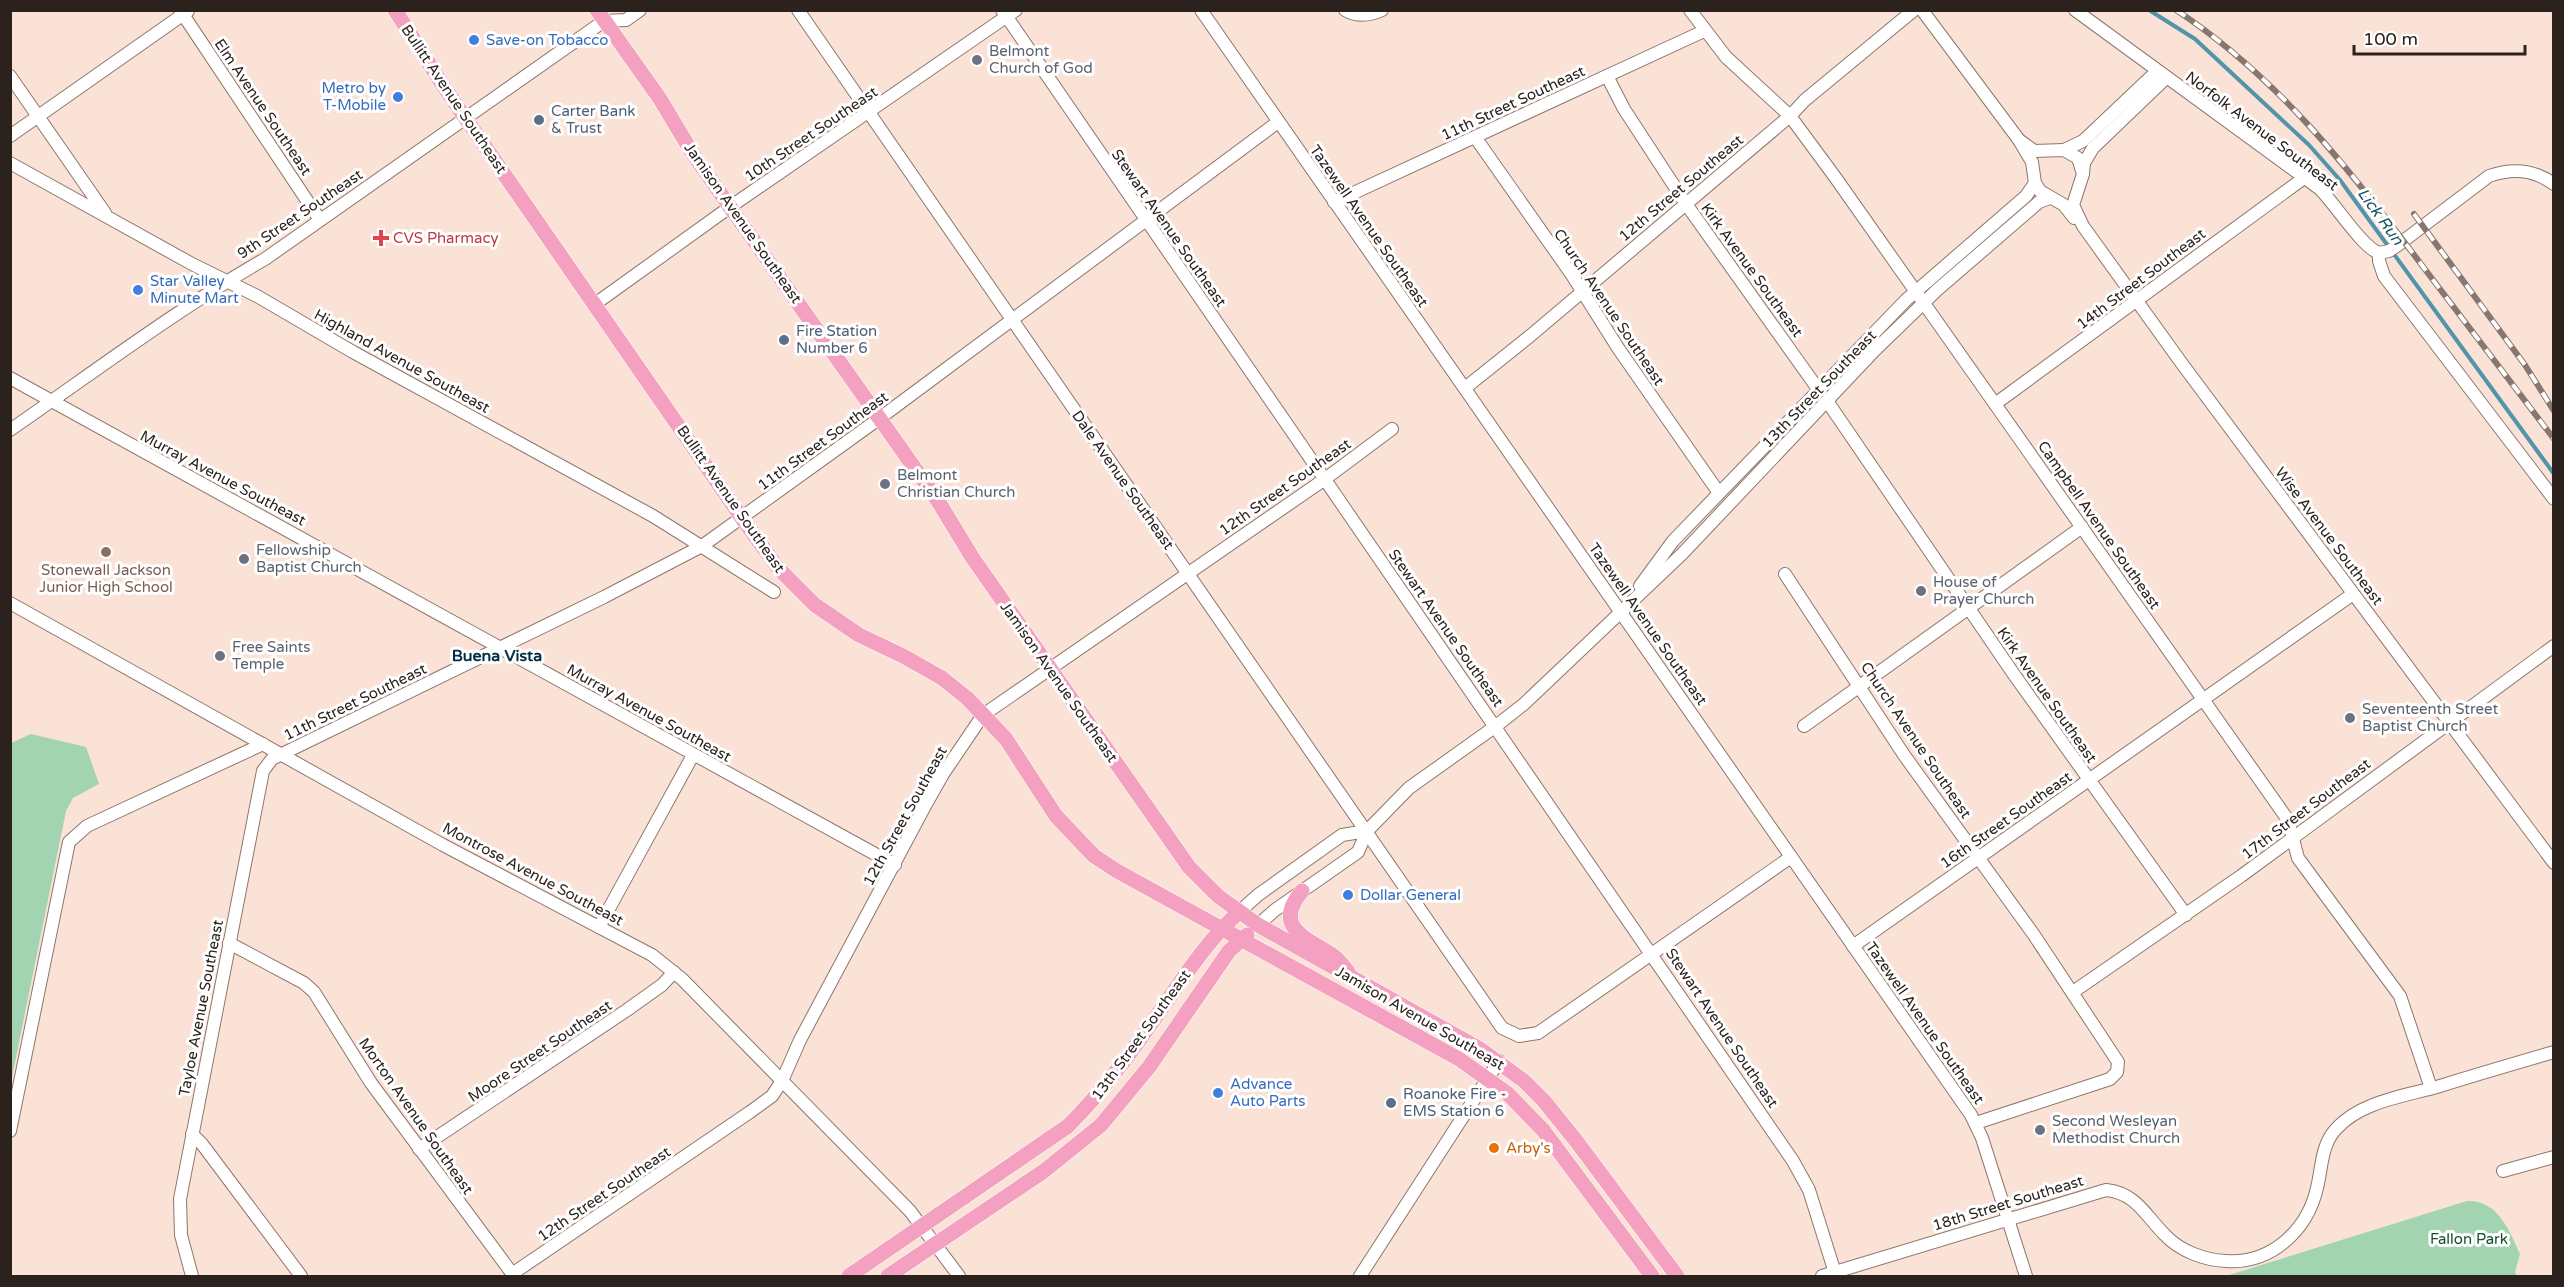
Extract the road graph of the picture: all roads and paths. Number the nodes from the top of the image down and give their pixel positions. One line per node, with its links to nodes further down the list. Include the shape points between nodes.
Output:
1 (394, 10): 21 (main road, Bullitt Avenue Southeast)
2 (640, 10): 13 (street, 9th Street Southeast, via 626,20)
3 (798, 10): 18 (street, Dale Avenue Southeast)
4 (1201, 10): 22 (street, Tazewell Avenue Southeast)
5 (1345, 10): 6 (street, via 1369,15)
6 (1382, 10)
7 (1690, 10): 14 (street, Campbell Avenue Southeast)
8 (1914, 10): 20 (street, 12th Street Southeast)
9 (1922, 10): 25 (street, Wise Avenue Southeast)
10 (2075, 10): 15 (street, Norfolk Avenue Southeast)
11 (184, 12): 19 (street); 39 (street, Elm Avenue Southeast)
12 (1008, 13): 18 (street, 10th Street Southeast); 40 (street, Stewart Avenue Southeast)
13 (603, 14): 21 (street, 9th Street Southeast); 37 (main road, Jamison Avenue Southeast)
14 (1704, 31): 17 (street, 11th Street Southeast); 20 (street, Campbell Avenue Southeast, via 1726,57)
15 (2161, 74): 26 (street, via 2083,141); 29 (street, via 2093,148 2084,163); 31 (street, Norfolk Avenue Southeast)
16 (10, 76): 19 (street)
17 (1607, 76): 24 (street, 11th Street Southeast); 36 (street, Kirk Avenue Southeast)
18 (869, 114): 37 (street, 10th Street Southeast); 49 (street, Dale Avenue Southeast)
19 (38, 116): 23 (street); 38 (street)
20 (1790, 116): 36 (street, 12th Street Southeast); 44 (street, Campbell Avenue Southeast)
21 (466, 117): 39 (street, 9th Street Southeast); 48 (main road, Bullitt Avenue Southeast)
22 (1278, 122): 35 (street, Tazewell Avenue Southeast); 40 (street, 11th Street Southeast)
23 (10, 136)
24 (1475, 137): 35 (street, 11th Street Southeast); 45 (street, Church Avenue Southeast)
25 (2019, 140): 27 (street, via 2034,151); 30 (street, Wise Avenue Southeast, via 2032,162)
26 (2064, 150): 27 (street); 29 (street, via 2078,158)
27 (2049, 151): 30 (street, via 2038,160)
28 (10, 163): 38 (street, Highland Avenue Southeast)
29 (2083, 174): 33 (street, Wise Avenue Southeast)
30 (2034, 177): 34 (street, Wise Avenue Southeast, via 2040,191); 44 (street, 13th Street Southeast, via 2026,196)
31 (2304, 178): 42 (street, Norfolk Avenue Southeast, via 2335,204 2367,246); 46 (street, 14th Street Southeast)
32 (2553, 184): 42 (street, via 2525,171 2502,171 2488,176 2398,245)
33 (2078, 189): 34 (street, via 2073,195); 41 (street, Wise Avenue Southeast, via 2073,205)
34 (2052, 198): 41 (street, Wise Avenue Southeast); 47 (street, 13th Street Southeast, via 2040,202)
35 (1334, 202): 51 (street, Tazewell Avenue Southeast)
36 (1686, 204): 45 (street, 12th Street Southeast); 52 (street, Kirk Avenue Southeast)
37 (730, 207): 48 (street, 10th Street Southeast); 56 (main road, Jamison Avenue Southeast)
38 (107, 217): 43 (street, Highland Avenue Southeast)
39 (320, 220): 43 (street, 9th Street Southeast)
40 (1146, 220): 49 (street, 11th Street Southeast); 59 (street, Stewart Avenue Southeast)
41 (2083, 226): 46 (street, Wise Avenue Southeast)
42 (2379, 253): 61 (street, via 2384,276)
43 (227, 281): 53 (street, 9th Street Southeast); 64 (street, Highland Avenue Southeast)
44 (1916, 290): 47 (street, Campbell Avenue Southeast); 52 (street, 13th Street Southeast)
45 (1583, 292): 51 (street, 12th Street Southeast); 60 (street, Church Avenue Southeast)
46 (2138, 301): 55 (street, 14th Street Southeast); 68 (street, Wise Avenue Southeast)
47 (1924, 302): 54 (street, 13th Street Southeast); 55 (street, Campbell Avenue Southeast)
48 (595, 304): 62 (main road, Bullitt Avenue Southeast)
49 (1011, 321): 56 (street, 11th Street Southeast); 65 (street, Dale Avenue Southeast)
50 (10, 378): 53 (street, Murray Avenue Southeast)
51 (1465, 388): 71 (street, Tazewell Avenue Southeast)
52 (1818, 389): 60 (street, 13th Street Southeast)
53 (52, 401): 58 (street, 9th Street Southeast); 73 (street, Murray Avenue Southeast)
54 (1827, 401): 70 (street, Kirk Avenue Southeast); 71 (street, 13th Street Southeast)
55 (1995, 404): 63 (street, Campbell Avenue Southeast)
56 (880, 418): 62 (street, 11th Street Southeast); 74 (main road, Jamison Avenue Southeast)
57 (1392, 429): 59 (street, 12th Street Southeast)
58 (10, 430)
59 (1325, 479): 65 (street, 12th Street Southeast); 79 (street, Stewart Avenue Southeast)
60 (1719, 493): 71 (street, 13th Street Southeast, via 1673,541)
61 (2553, 499)
62 (742, 518): 64 (street, 11th Street Southeast); 77 (main road, Bullitt Avenue Southeast, via 778,568 815,605 858,635 942,678)
63 (2082, 527): 70 (street); 76 (street, Campbell Avenue Southeast)
64 (702, 546): 67 (street, Highland Avenue Southeast); 73 (street, 11th Street Southeast)
65 (1188, 574): 74 (street, 12th Street Southeast); 85 (street, Dale Avenue Southeast)
66 (1785, 574): 75 (street, Church Avenue Southeast)
67 (774, 592)
68 (2353, 594): 76 (street, 16th Street Southeast); 78 (street, Wise Avenue Southeast)
69 (10, 603): 81 (street, Montrose Avenue Southeast)
70 (1968, 608): 75 (street); 84 (street, Kirk Avenue Southeast)
71 (1622, 612): 79 (street, 13th Street Southeast); 87 (street, Tazewell Avenue Southeast)
72 (2553, 646): 78 (street, 17th Street Southeast)
73 (500, 648): 82 (street, 11th Street Southeast); 83 (street, Murray Avenue Southeast)
74 (1050, 669): 77 (street, 12th Street Southeast); 92 (main road, Jamison Avenue Southeast, via 1189,867)
75 (1859, 684): 80 (street); 88 (street, Church Avenue Southeast)
76 (2202, 698): 84 (street, 16th Street Southeast); 86 (street, Campbell Avenue Southeast, via 2288,820)
77 (983, 715): 90 (street, 12th Street Southeast, via 943,774); 96 (main road, Bullitt Avenue Southeast, via 1006,739 1056,816 1094,856)
78 (2449, 722): 86 (street, 17th Street Southeast); 89 (street, Wise Avenue Southeast)
79 (1496, 726): 85 (street, 13th Street Southeast, via 1409,788); 100 (street, Stewart Avenue Southeast)
80 (1803, 726)
81 (263, 744): 82 (street, Montrose Avenue Southeast); 110 (street, via 87,826 69,842)
82 (282, 754): 95 (street, Montrose Avenue Southeast, via 442,845); 98 (street, Tayloe Avenue Southeast, via 263,771)
83 (693, 755): 90 (street, Murray Avenue Southeast); 95 (street)
84 (2088, 780): 88 (street, 16th Street Southeast); 93 (street, Kirk Avenue Southeast)
85 (1367, 831): 91 (street, 13th Street Southeast, via 1358,852); 92 (street, 13th Street Southeast, via 1342,835); 100 (street, Dale Avenue Southeast, via 1498,1024 1509,1033 1538,1033)
86 (2292, 839): 93 (street, 17th Street Southeast); 108 (street, Campbell Avenue Southeast, via 2298,858 2400,996)
87 (1791, 857): 99 (street, Tazewell Avenue Southeast); 100 (street)
88 (1978, 858): 99 (street, 16th Street Southeast); 103 (street, Church Avenue Southeast)
89 (2553, 863)
90 (895, 865): 107 (street, 12th Street Southeast, via 800,1040)
91 (1302, 891): 94 (street, 13th Street Southeast); 102 (main road, via 1292,906 1294,928 1305,940 1335,957)
92 (1239, 912): 94 (main road, Jamison Avenue Southeast); 96 (main road, 13th Street Southeast)
93 (2186, 915): 103 (street, 17th Street Southeast)
94 (1258, 925): 97 (main road, 13th Street Southeast); 102 (main road, Jamison Avenue Southeast)
95 (599, 927): 101 (street, Montrose Avenue Southeast)
96 (1221, 928): 97 (main road, Jamison Avenue Southeast); 116 (main road, 13th Street Southeast, via 1094,1101 1068,1126)
97 (1242, 939): 106 (main road, Jamison Avenue Southeast, via 1459,1059); 117 (main road, 13th Street Southeast, via 1229,951 1149,1067 1101,1125 1044,1171)
98 (229, 943): 111 (street, Tayloe Avenue Southeast); 112 (street, Morton Avenue Southeast, via 314,992 371,1083)
99 (1853, 946): 109 (street, Tazewell Avenue Southeast)
100 (1653, 953): 119 (street, Stewart Avenue Southeast, via 1793,1161 1809,1190)
101 (674, 972): 107 (street, Montrose Avenue Southeast); 112 (street, Moore Street Southeast, via 627,1010)
102 (1353, 979): 105 (main road, Jamison Avenue Southeast)
103 (2073, 992): 109 (street, Church Avenue Southeast, via 2114,1052 2117,1072 2109,1079)
104 (2553, 1052): 108 (street, 18th Street Southeast)
105 (1499, 1061): 106 (street); 127 (main road, Jamison Avenue Southeast, via 1544,1101)
106 (1487, 1079): 125 (street); 126 (main road, Jamison Avenue Southeast, via 1543,1130)
107 (782, 1081): 116 (street, Montrose Avenue Southeast); 118 (street, 12th Street Southeast, via 772,1096 750,1112)
108 (2431, 1088): 115 (street, 18th Street Southeast, via 2356,1112 2336,1129 2324,1151 2317,1190 2303,1221 2284,1244 2254,1258 2226,1261 2194,1254 2167,1237 2133,1199 2117,1191 2097,1192)
109 (1976, 1123): 115 (street, Tazewell Avenue Southeast)
110 (10, 1131)
111 (192, 1134): 120 (street, Tayloe Avenue Southeast, via 179,1215); 121 (street)
112 (419, 1149): 118 (street, Morton Avenue Southeast)
113 (2553, 1157): 114 (street)
114 (2503, 1171)
115 (2008, 1219): 119 (street, 18th Street Southeast); 129 (street, Tazewell Avenue Southeast)
116 (923, 1227): 117 (street, Montrose Avenue Southeast); 122 (main road, 13th Street Southeast)
117 (935, 1245): 123 (main road, 13th Street Southeast); 124 (street, Montrose Avenue Southeast)
118 (513, 1275)
119 (1836, 1275): 128 (street, 18th Street Southeast)
120 (192, 1276)
121 (301, 1276)
122 (849, 1276)
123 (888, 1276)
124 (959, 1276)
125 (1360, 1276)
126 (1652, 1276)
127 (1677, 1276)
128 (1822, 1276)
129 (2026, 1276)

